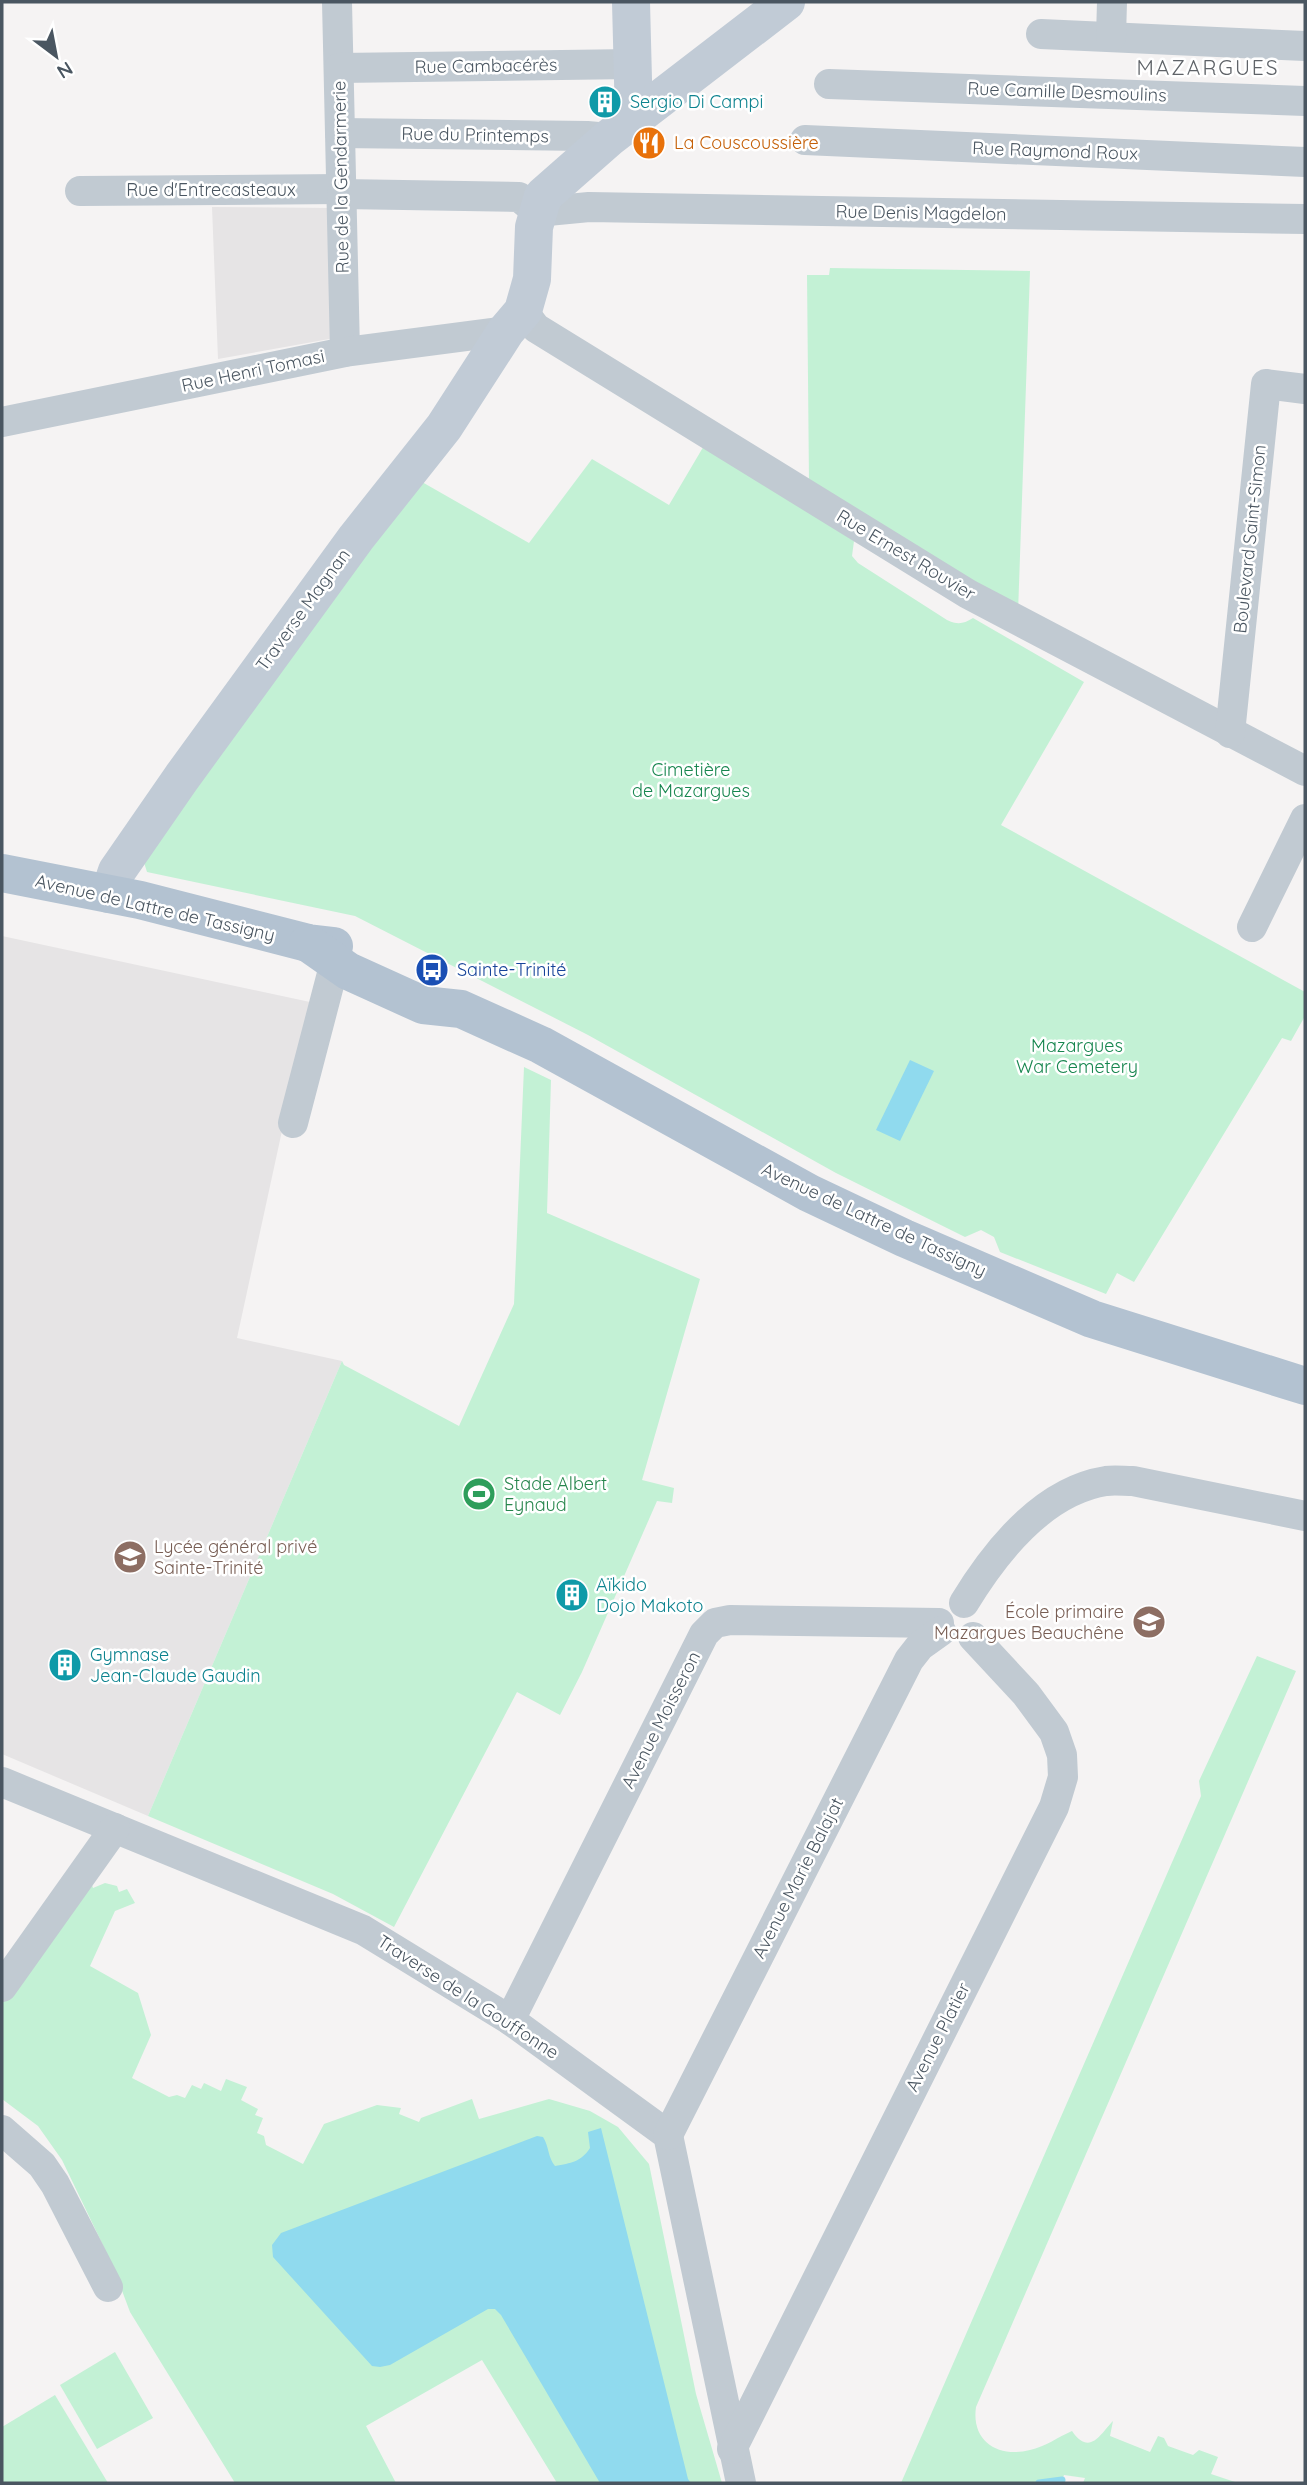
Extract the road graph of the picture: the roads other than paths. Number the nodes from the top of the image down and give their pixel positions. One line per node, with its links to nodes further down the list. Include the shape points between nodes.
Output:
1 (337, 2): 9 (street, Rue de la Gendarmerie)
2 (631, 2): 8 (street)
3 (786, 2): 12 (street)
4 (1111, 2): 6 (street)
5 (1041, 34): 6 (street)
6 (1111, 37): 7 (street)
7 (1305, 46)
8 (633, 64): 9 (street, Rue Cambacérès); 12 (street)
9 (339, 68): 13 (street, Rue de la Gendarmerie)
10 (829, 84): 11 (street, Rue Camille Desmoulins)
11 (1305, 101)
12 (622, 129): 13 (street, Rue du Printemps, via 587,136); 16 (street)
13 (341, 133): 18 (street, Rue de la Gendarmerie)
14 (805, 140): 15 (street, Rue Raymond Roux)
15 (1305, 162)
16 (570, 170): 19 (street, via 573,193); 20 (street, via 542,196)
17 (80, 191): 18 (street, Rue d'Entrecasteaux)
18 (342, 192): 20 (street, Rue d'Entrecasteaux, via 519,197); 23 (street, Rue de la Gendarmerie)
19 (589, 207): 20 (street, Rue Denis Magdelon); 21 (street, Rue Denis Magdelon)
20 (537, 212): 22 (street, Traverse Magnan, via 531,279)
21 (1305, 219)
22 (514, 321): 23 (street, Rue Henri Tomasi); 26 (street, Rue Ernest Rouvier, via 536,328 968,594); 30 (street, Traverse Magnan, via 444,427 356,538 166,801 117,872)
23 (345, 352): 25 (street, Rue Henri Tomasi)
24 (1305, 388): 26 (street, Boulevard Saint-Simon, via 1266,384)
25 (2, 422)
26 (1230, 733): 27 (street, Rue Ernest Rouvier)
27 (1305, 771)
28 (1305, 819): 31 (street)
29 (2, 873): 30 (main road, Avenue de Lattre de Tassigny)
30 (109, 894): 32 (main road, Avenue de Lattre de Tassigny)
31 (1252, 927)
32 (322, 952): 33 (street); 34 (main road, Avenue de Lattre de Tassigny, via 359,949 437,988 461,1009 541,1045 809,1193 904,1238 1092,1319)
33 (293, 1123)
34 (1305, 1386)
35 (1305, 1516): 36 (street, via 1133,1481 1106,1481 1059,1499 1024,1525 977,1580)
36 (964, 1603): 37 (street, via 949,1605 940,1616); 38 (street, via 972,1607 979,1621)
37 (940, 1627): 38 (street, via 952,1641); 42 (street, Avenue Moisseron, via 730,1619 715,1623 704,1634); 44 (street, Avenue Marie Balajat, via 909,1660)
38 (973, 1637): 46 (street, Avenue Platier, via 1054,1732 1063,1777 1054,1807)
39 (2, 1782): 40 (street, Traverse de la Gouffonne)
40 (116, 1828): 41 (street); 42 (street, Traverse de la Gouffonne, via 363,1930)
41 (2, 1987)
42 (510, 2020): 44 (street, Traverse de la Gouffonne)
43 (2, 2130): 45 (street, via 42,2165 55,2184)
44 (668, 2135): 46 (street)
45 (108, 2287)
46 (732, 2449): 47 (street)
47 (741, 2483)

